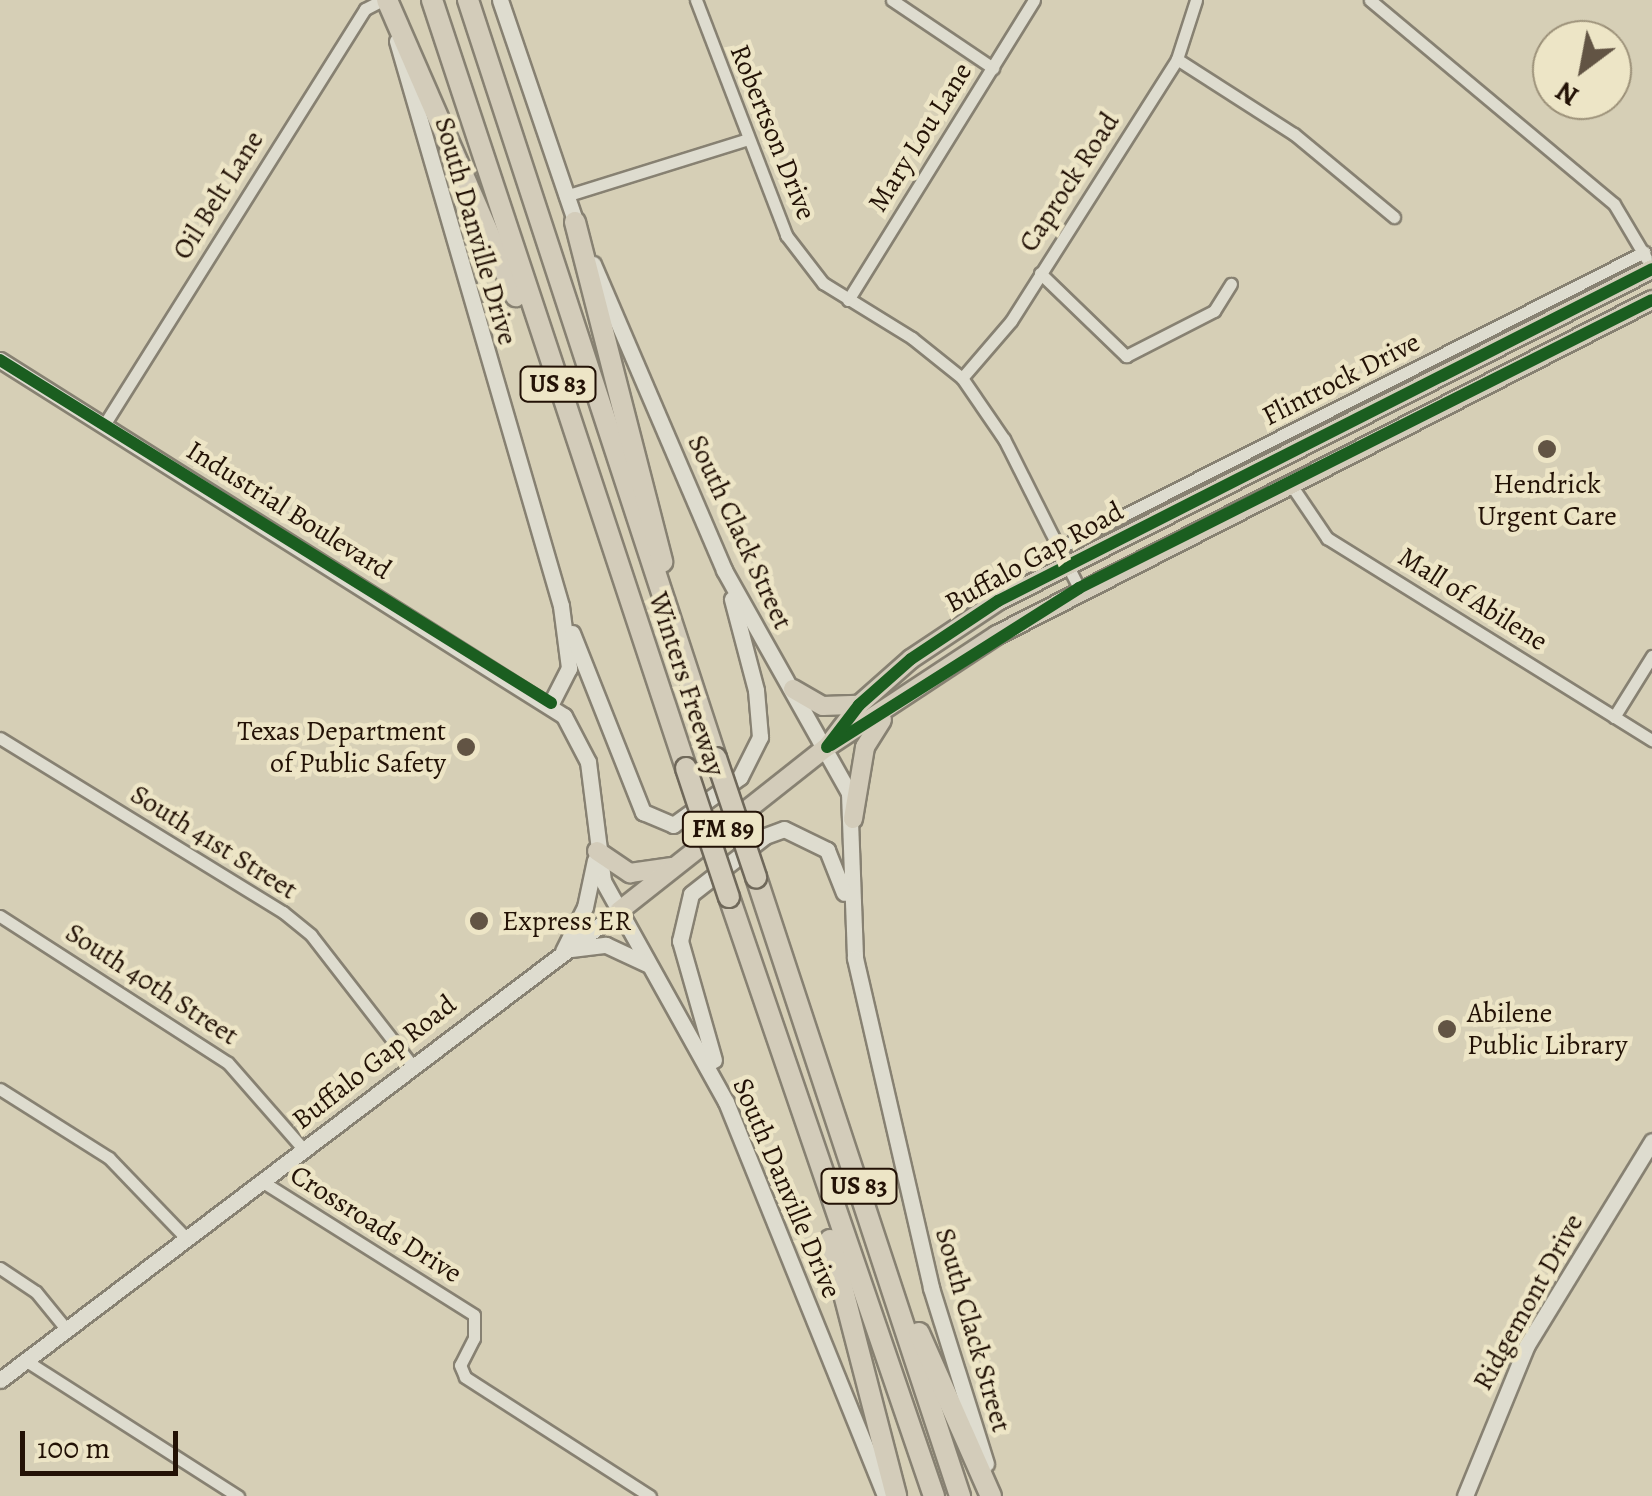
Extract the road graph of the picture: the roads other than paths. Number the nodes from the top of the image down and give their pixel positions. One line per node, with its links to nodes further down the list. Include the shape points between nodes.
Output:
1 (385, 0): 23 (highway); 24 (street, Oil Belt Lane, via 364,9); 30 (main road, South Danville Drive)
2 (432, 0): 23 (highway, Winters Freeway / US 83)
3 (468, 0): 33 (highway, Winters Freeway / US 83)
4 (500, 0): 13 (main road, South Clack Street)
5 (696, 0): 12 (street, Robertson Drive)
6 (892, 0): 11 (street)
7 (1034, 0): 11 (street, Mary Lou Lane)
8 (1196, 0): 10 (street, Caprock Road)
9 (1370, 0): 16 (street, via 1614,204)
10 (1177, 59): 14 (street, via 1294,134); 17 (street, Caprock Road)
11 (993, 68): 19 (street, Mary Lou Lane)
12 (745, 140): 13 (street); 19 (street, Robertson Drive, via 786,235 822,283)
13 (565, 196): 15 (main road, South Clack Street)
14 (1394, 218)
15 (575, 222): 28 (main road, South Clack Street); 33 (highway)
16 (1649, 263): 25 (main road, Buffalo Gap Road / FM 89); 27 (street, Flintrock Drive)
17 (1040, 274): 18 (street, via 1126,356 1214,311); 22 (street, Caprock Road, via 995,343)
18 (1232, 284)
19 (848, 300): 22 (street, Robertson Drive)
20 (1652, 300): 26 (main road, Buffalo Gap Road / FM 89)
21 (0, 360): 24 (main road, Industrial Boulevard)
22 (962, 378): 27 (street, Robertson Drive, via 1004,439)
23 (560, 390): 50 (highway, Winters Freeway / US 83, bridge)
24 (104, 425): 34 (main road, Industrial Boulevard)
25 (1304, 445): 26 (main road, via 1288,462); 27 (main road, Buffalo Gap Road / FM 89)
26 (1288, 482): 29 (main road, Buffalo Gap Road / FM 89); 37 (street, Mall of Abilene, via 1326,538)
27 (1063, 556): 29 (street, Robertson Drive); 35 (main road, Buffalo Gap Road / FM 89, via 963,622)
28 (724, 570): 30 (main road, via 756,690 760,737 740,776 673,824 649,818 638,802); 32 (main road, South Clack Street)
29 (1079, 588): 36 (main road, Buffalo Gap Road / FM 89, via 997,635)
30 (562, 606): 34 (main road, South Danville Drive, via 569,668)
31 (1652, 656): 37 (street)
32 (793, 689): 35 (main road, via 826,706); 40 (main road, South Clack Street)
33 (694, 695): 56 (highway, Winters Freeway / US 83, bridge)
34 (551, 704): 42 (main road, Industrial Boulevard, via 572,726 588,762)
35 (859, 705): 40 (main road, Buffalo Gap Road / FM 89)
36 (887, 713): 40 (main road, Buffalo Gap Road / FM 89); 41 (main road, via 865,747)
37 (1614, 716): 39 (street, Mall of Abilene)
38 (0, 738): 49 (street, South 41st Street, via 284,912 312,936)
39 (1652, 740)
40 (826, 747): 41 (main road, South Clack Street, via 849,794); 43 (main road, Buffalo Gap Road / FM 89)
41 (852, 819): 46 (main road, South Clack Street)
42 (596, 851): 43 (main road, via 630,873); 44 (main road, Industrial Boulevard); 47 (main road, via 585,907)
43 (676, 866): 44 (main road, Buffalo Gap Road / FM 89)
44 (619, 911): 47 (main road, Buffalo Gap Road); 48 (main road, South Danville Drive)
45 (0, 916): 54 (street, South 40th Street, via 228,1062)
46 (850, 921): 52 (main road, via 827,850 784,829 765,836 692,894 680,941); 68 (main road, South Clack Street, via 931,1288)
47 (565, 952): 48 (main road, via 617,947); 49 (main road, Buffalo Gap Road)
48 (657, 973): 52 (main road, South Danville Drive)
49 (412, 1066): 54 (main road, Buffalo Gap Road)
50 (788, 1073): 65 (highway); 66 (highway, Winters Freeway / US 83)
51 (0, 1090): 57 (street, via 109,1158)
52 (726, 1102): 64 (main road, South Danville Drive)
53 (1652, 1141): 69 (main road, Ridgemont Drive, via 1527,1345)
54 (305, 1151): 55 (main road, Buffalo Gap Road)
55 (263, 1182): 57 (main road, Buffalo Gap Road); 63 (street, Crossroads Drive, via 474,1315 474,1338 460,1366 465,1377)
56 (874, 1231): 67 (highway, Winters Freeway / US 83); 68 (highway)
57 (187, 1238): 59 (main road, Buffalo Gap Road)
58 (0, 1268): 59 (street, via 36,1292)
59 (67, 1330): 60 (main road, Buffalo Gap Road)
60 (25, 1360): 61 (main road, Buffalo Gap Road); 62 (street)
61 (0, 1380)
62 (238, 1496)
63 (650, 1496)
64 (885, 1496)
65 (896, 1496)
66 (934, 1496)
67 (960, 1496)
68 (993, 1496)
69 (1466, 1496)

